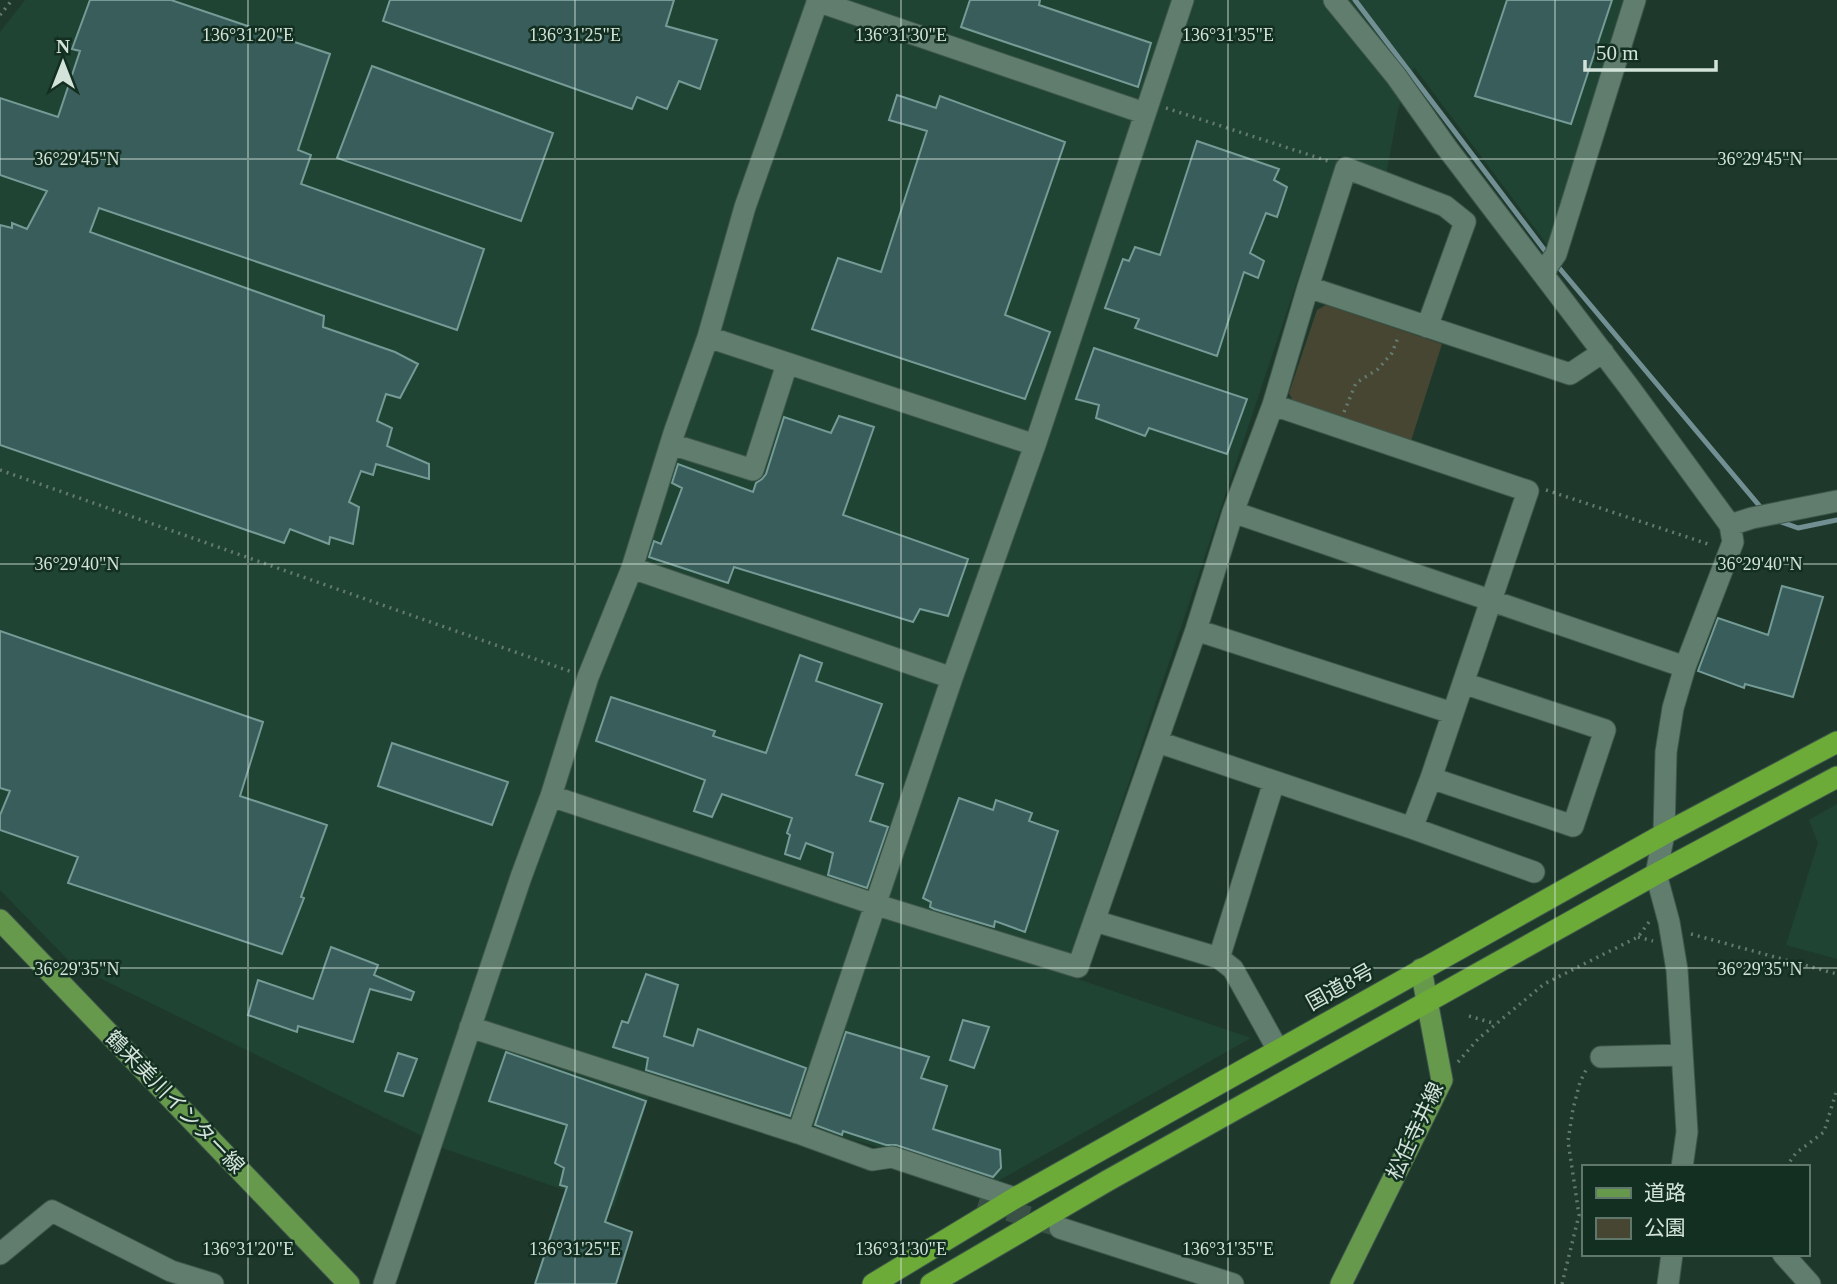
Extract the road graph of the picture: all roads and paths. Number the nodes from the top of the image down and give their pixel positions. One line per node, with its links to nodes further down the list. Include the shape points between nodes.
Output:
1 (12, 0): 6 (path)
2 (1183, 0): 7 (street)
3 (1334, 0): 9 (street, via 1447,148)
4 (1635, 0): 9 (street)
5 (818, 1): 7 (street); 13 (street, via 745,207)
6 (0, 15)
7 (1146, 107): 8 (path); 19 (street)
8 (1346, 168): 10 (street); 12 (street, via 1445,206 1465,222)
9 (1550, 266): 14 (street)
10 (1308, 287): 11 (street); 16 (street)
11 (1403, 318): 12 (street); 17 (path, via 1392,353 1356,383)
12 (1427, 327): 14 (street, via 1570,374)
13 (708, 337): 15 (street); 18 (street)
14 (1603, 352): 24 (street)
15 (787, 363): 18 (street, via 753,470); 19 (street)
16 (1273, 405): 17 (street); 23 (street)
17 (1338, 426): 21 (street)
18 (671, 444): 26 (street)
19 (1035, 445): 31 (street)
20 (0, 470): 30 (path)
21 (1528, 491): 25 (path, via 1533,485); 27 (street)
22 (1837, 500): 24 (street)
23 (1233, 512): 27 (street); 28 (street)
24 (1730, 525): 25 (street)
25 (1730, 551): 29 (street)
26 (632, 568): 30 (street); 31 (street)
27 (1490, 599): 29 (street); 32 (street)
28 (1196, 629): 33 (street); 34 (street)
29 (1685, 667): 41 (street, via 1666,752)
30 (588, 677): 39 (street)
31 (952, 678): 44 (street)
32 (1463, 682): 33 (street); 37 (street, via 1605,730 1573,825)
33 (1452, 713): 37 (street)
34 (1158, 742): 38 (street); 46 (street)
35 (1837, 742): 41 (highway, 国道8号)
36 (1837, 777): 43 (highway)
37 (1431, 778): 40 (street)
38 (1275, 782): 40 (street); 49 (street)
39 (551, 796): 44 (street); 55 (street)
40 (1412, 828): 42 (street)
41 (1664, 834): 43 (street); 50 (highway, 国道8号)
42 (1534, 872)
43 (1656, 874): 48 (street); 52 (highway)
44 (877, 905): 46 (street, via 1078,967); 61 (street)
45 (0, 920): 74 (main road, 鶴来美川インター線)
46 (1095, 920): 49 (street)
47 (1650, 920): 54 (path, via 1638,937 1544,984)
48 (1670, 928): 51 (path); 57 (street)
49 (1219, 958): 56 (street, via 1233,969)
50 (1422, 970): 52 (main road, 松任寺井線); 56 (highway, 国道8号)
51 (1837, 974)
52 (1429, 1001): 59 (main road, 松任寺井線); 77 (highway)
53 (1469, 1016): 54 (path)
54 (1496, 1024): 59 (path)
55 (470, 1027): 61 (street); 75 (street)
56 (1278, 1050): 65 (highway, 国道8号)
57 (1682, 1055): 58 (street); 63 (street, via 1686,1132)
58 (1601, 1057): 67 (path, via 1590,1063 1573,1109 1569,1141)
59 (1442, 1080): 79 (main road, 松任寺井線)
60 (1837, 1089): 64 (path, via 1824,1132)
61 (798, 1133): 62 (street)
62 (872, 1160): 65 (street, via 892,1157); 66 (street)
63 (1682, 1165)
64 (1787, 1165)
65 (1015, 1198): 76 (highway, 国道8号)
66 (979, 1201)
67 (1581, 1215): 80 (path)
68 (1060, 1227): 78 (street)
69 (0, 1254): 72 (street, via 52,1211)
70 (1672, 1256): 81 (street)
71 (1785, 1256): 82 (street)
72 (182, 1280): 73 (street)
73 (213, 1284)
74 (349, 1284)
75 (384, 1284)
76 (873, 1284)
77 (931, 1284)
78 (1233, 1284)
79 (1341, 1284)
80 (1562, 1284)
81 (1668, 1284)
82 (1810, 1284)

